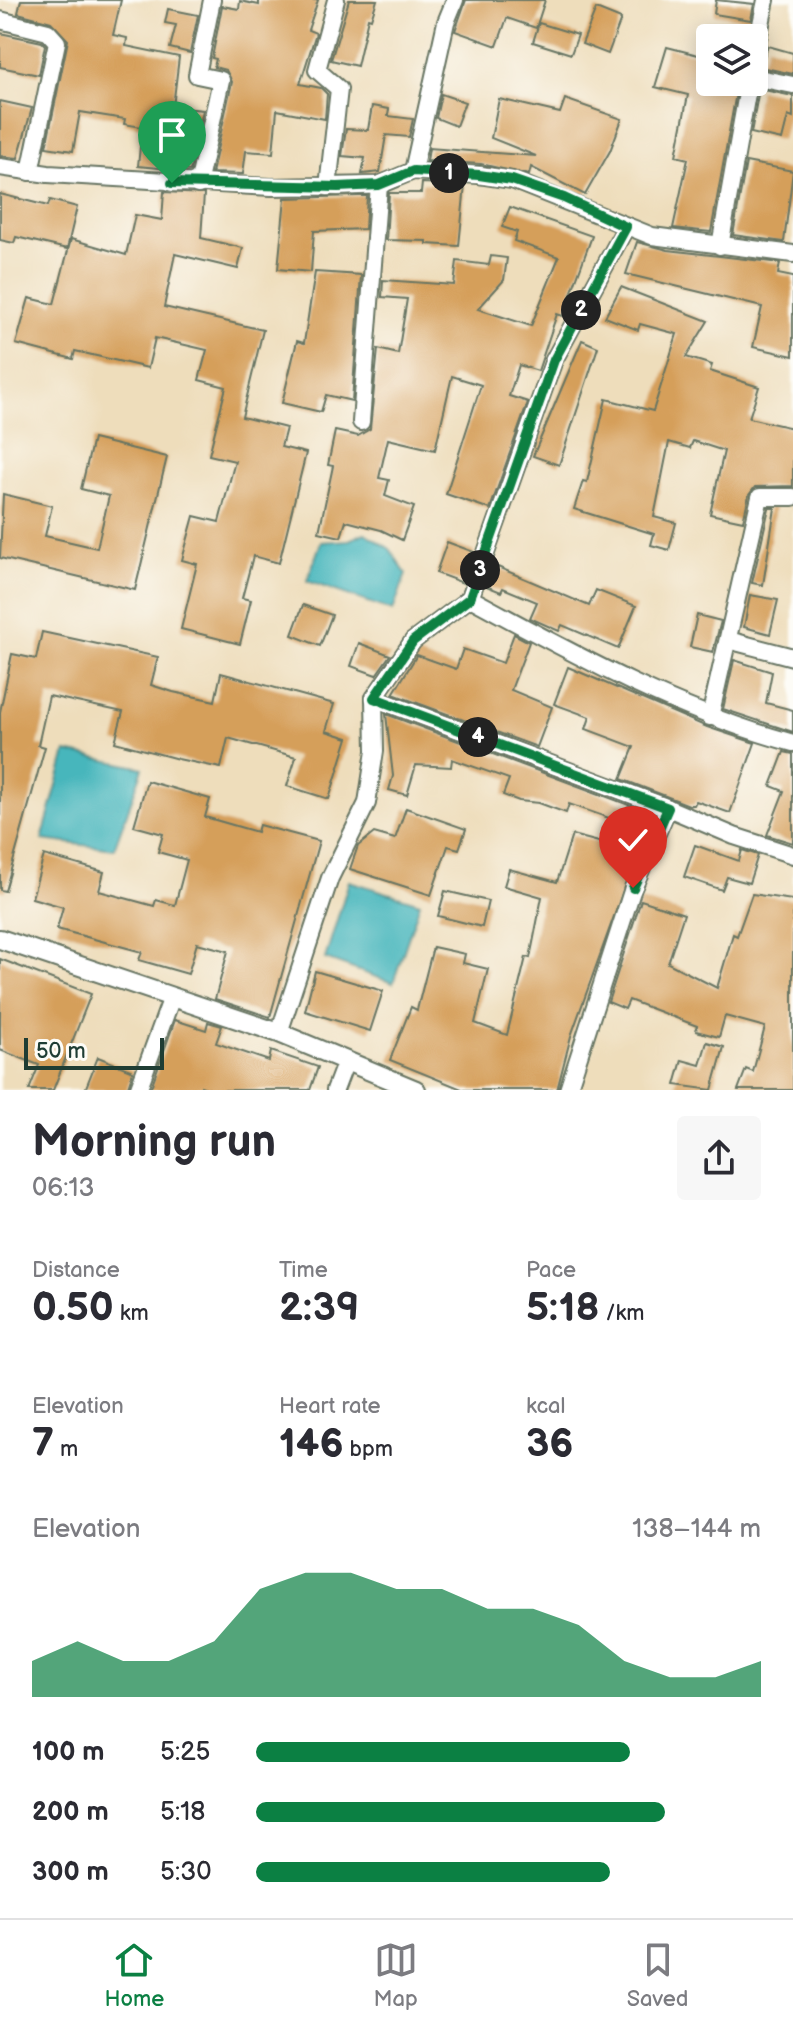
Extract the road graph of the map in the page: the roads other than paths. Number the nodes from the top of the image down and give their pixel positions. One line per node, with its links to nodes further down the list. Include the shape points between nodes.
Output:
1 (212, 0): 13 (street, via 197,75 221,80)
2 (336, 0): 15 (street, via 317,70 339,89)
3 (455, 0): 11 (street)
4 (766, 0): 6 (street)
5 (0, 20): 12 (street, via 48,32 57,42)
6 (761, 24)
7 (768, 80): 8 (street)
8 (793, 85)
9 (747, 96): 17 (street)
10 (0, 167): 12 (street)
11 (413, 171): 14 (street); 16 (street, via 512,180)
12 (30, 172): 13 (street)
13 (198, 185): 15 (street)
14 (379, 185): 15 (street); 19 (street)
15 (328, 187)
16 (626, 227): 17 (street); 21 (street, via 554,360)
17 (720, 246): 18 (street)
18 (793, 254)
19 (361, 422)
20 (793, 497): 22 (street, via 760,497)
21 (470, 598): 24 (street, via 413,641); 25 (street, via 615,676)
22 (728, 640): 23 (street); 25 (street)
23 (793, 657)
24 (374, 698): 27 (street); 31 (street, via 375,751 367,803 330,878)
25 (710, 717): 26 (street)
26 (793, 743)
27 (668, 808): 28 (street); 36 (street, via 633,888)
28 (793, 855)
29 (0, 939): 30 (street)
30 (172, 997): 31 (street); 33 (street)
31 (279, 1033): 32 (street)
32 (346, 1061): 34 (street); 35 (street)
33 (138, 1090)
34 (335, 1090)
35 (416, 1090)
36 (568, 1090)

